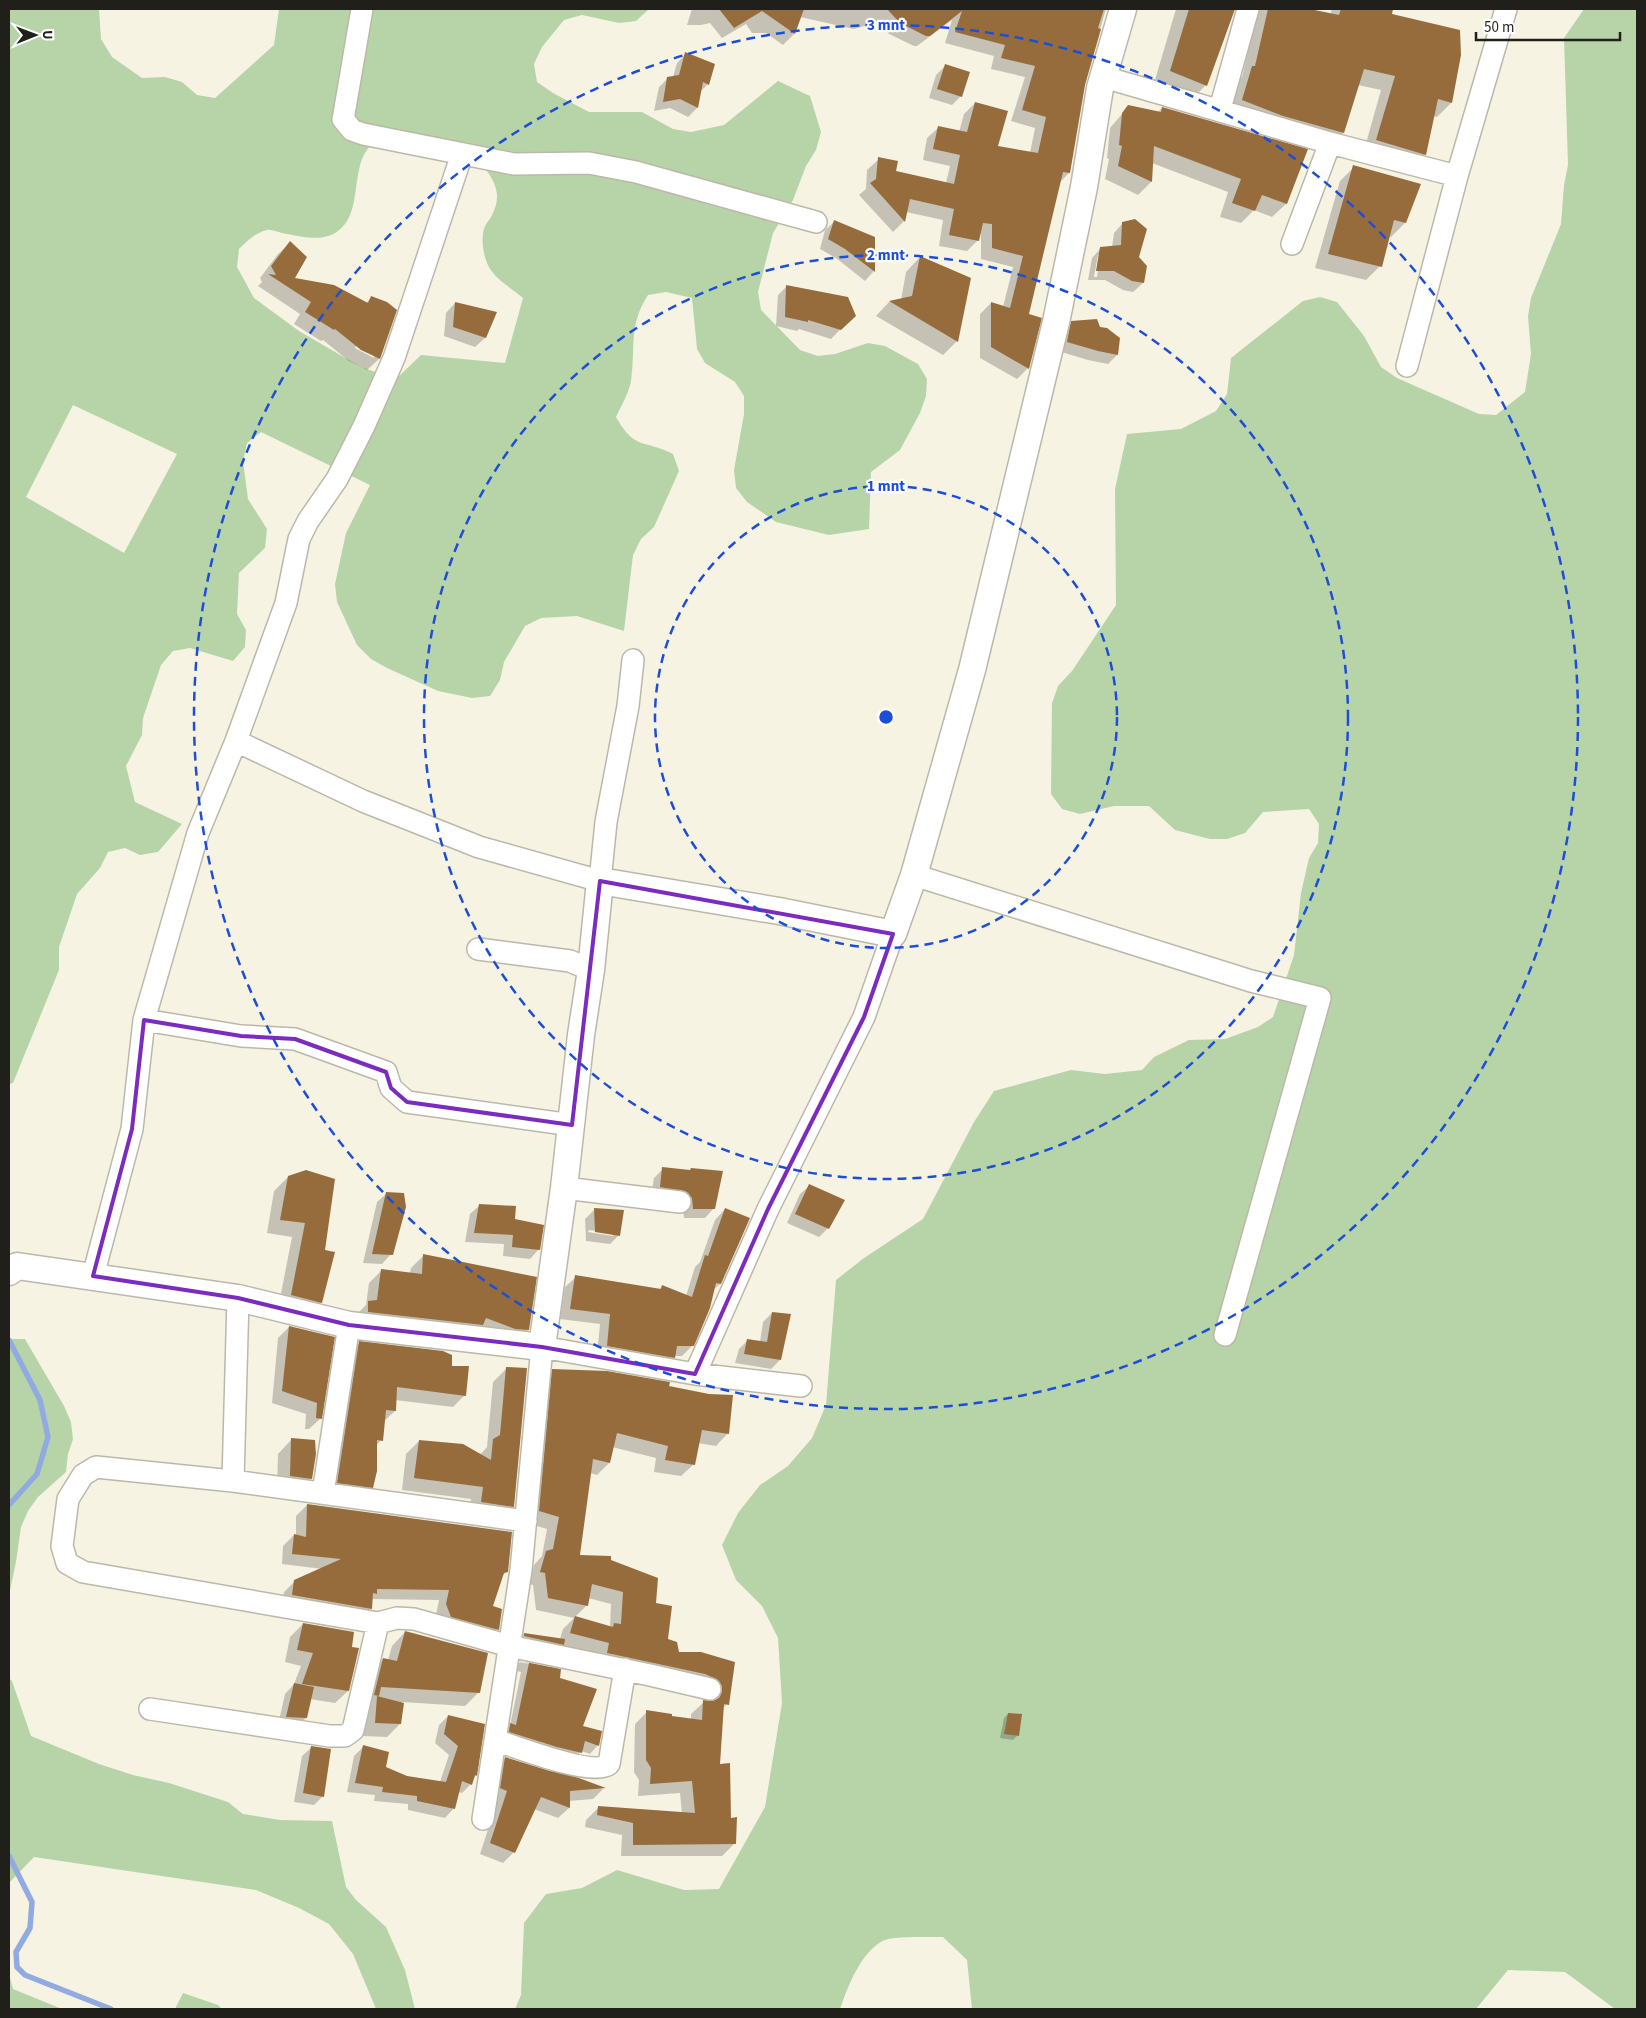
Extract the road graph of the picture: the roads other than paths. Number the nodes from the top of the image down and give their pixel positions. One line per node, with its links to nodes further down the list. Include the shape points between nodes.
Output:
1 (362, 9): 8 (street, via 343,119 347,125 363,134)
2 (1123, 9): 5 (street)
3 (1248, 9): 6 (street)
4 (1506, 9): 9 (street)
5 (1104, 76): 6 (street); 15 (street, via 1056,322 972,670)
6 (1220, 109): 7 (street)
7 (1330, 143): 9 (street); 11 (street)
8 (462, 154): 10 (street, via 514,164 589,163 608,166); 14 (street, via 394,358 341,470 299,539 286,603)
9 (1457, 176): 12 (street)
10 (816, 222)
11 (1292, 244)
12 (1407, 366)
13 (633, 660): 16 (street, via 628,706 606,822)
14 (236, 741): 16 (street, via 362,801 478,847); 20 (street, via 198,833)
15 (914, 875): 17 (street); 28 (street, via 1251,980 1320,998)
16 (600, 881): 17 (street); 19 (street)
17 (893, 934): 30 (street, via 864,1017 768,1209)
18 (478, 949): 19 (street, via 570,961)
19 (591, 970): 21 (street)
20 (144, 1020): 21 (street, via 241,1036 295,1039 386,1072 390,1088 407,1102); 25 (street, via 132,1129)
21 (572, 1125): 22 (street)
22 (564, 1188): 23 (street); 29 (street)
23 (680, 1202)
24 (9, 1272): 25 (street, via 17,1266)
25 (93, 1276): 26 (street)
26 (238, 1298): 27 (street); 32 (street)
27 (349, 1325): 29 (street); 33 (street)
28 (1225, 1335)
29 (542, 1347): 30 (street); 34 (street)
30 (695, 1374): 31 (street)
31 (801, 1386)
32 (233, 1481): 33 (street); 35 (street, via 96,1467 83,1475 68,1499 62,1546 67,1562 83,1572)
33 (323, 1493): 34 (street)
34 (526, 1521): 36 (street)
35 (378, 1623): 36 (street, via 397,1618 414,1619); 39 (street, via 353,1730 345,1736)
36 (509, 1646): 37 (street); 40 (street)
37 (625, 1670): 38 (street); 40 (street, via 606,1767 566,1763)
38 (710, 1689)
39 (150, 1709)
40 (495, 1740): 41 (street)
41 (483, 1819)

